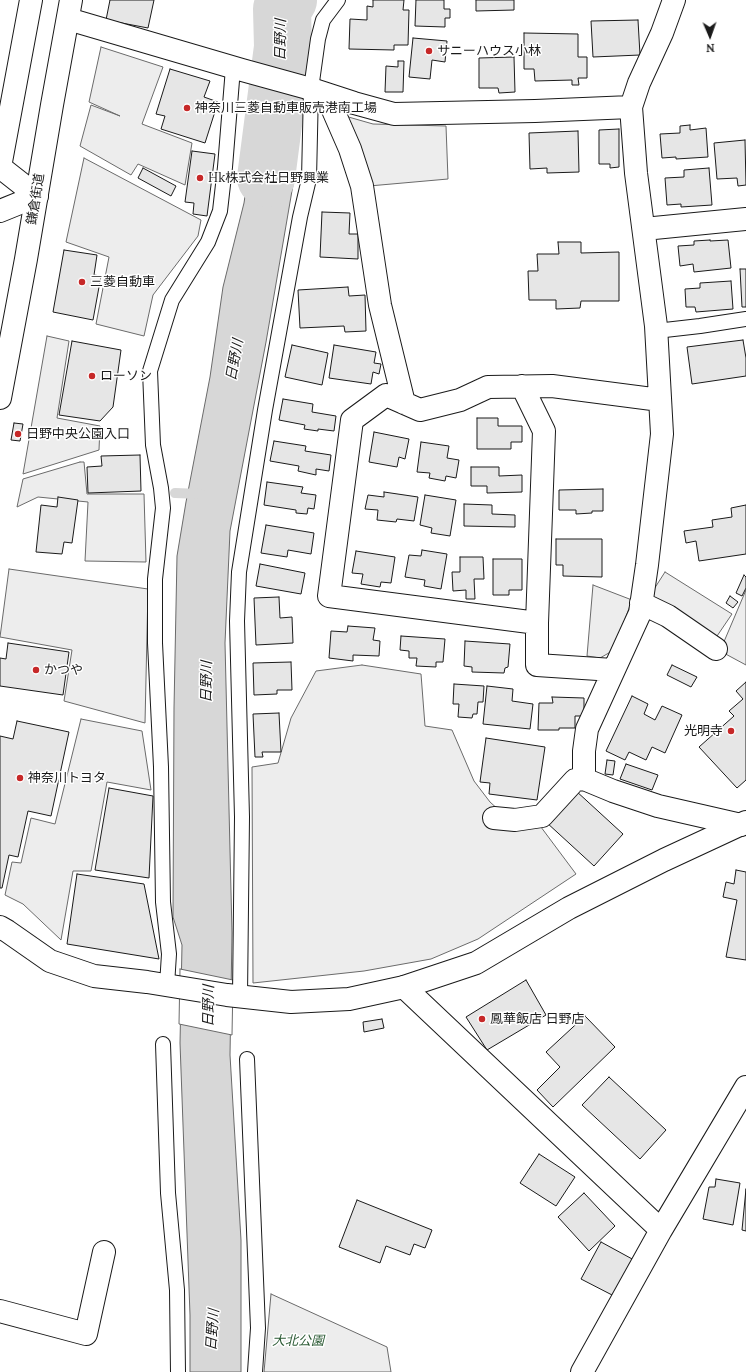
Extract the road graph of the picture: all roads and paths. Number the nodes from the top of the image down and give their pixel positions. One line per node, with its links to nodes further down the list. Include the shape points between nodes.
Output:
1 (31, 0): 8 (street)
2 (338, 0): 6 (lane, via 323,20 319,32 314,59)
3 (674, 0): 7 (street)
4 (70, 10): 5 (street); 9 (street, 鎌倉街道)
5 (238, 69): 6 (street); 27 (lane, via 220,211 208,242 172,300 150,371 153,445 164,508 156,579 155,643 161,766 163,902)
6 (313, 90): 7 (street, via 394,114); 18 (street, via 350,149 362,186 380,305); 29 (lane, via 309,179 265,410 239,572 237,621 242,817)
7 (632, 106): 12 (street, via 636,172)
8 (0, 167): 9 (street)
9 (37, 196): 10 (street); 16 (street, 鎌倉街道)
10 (0, 211)
11 (746, 219): 12 (street)
12 (644, 229): 14 (street)
13 (746, 318): 14 (lane)
14 (656, 331): 17 (street)
15 (522, 386): 17 (street, via 552,386); 18 (street, via 488,387 460,400 420,410); 20 (street, via 544,431)
16 (0, 398)
17 (660, 400): 19 (street, via 662,434 648,565)
18 (404, 403): 20 (street, via 386,395 352,420 329,596)
19 (641, 603): 21 (street, via 668,616); 22 (street, via 640,613)
20 (537, 623): 22 (street, via 537,665)
21 (716, 649)
22 (613, 670): 23 (street, via 587,729)
23 (584, 779): 24 (street, via 575,780 542,816 515,820); 25 (street, via 658,806)
24 (494, 818)
25 (743, 824): 28 (street, via 569,908 476,963)
26 (0, 928): 27 (street, via 50,961 94,976)
27 (173, 986): 29 (street)
28 (404, 988): 29 (street, via 349,998 291,1002); 33 (street)
29 (233, 996)
30 (163, 1044): 36 (lane, via 168,1193 177,1290)
31 (247, 1059): 37 (lane, via 258,1328)
32 (746, 1087): 33 (street)
33 (661, 1230): 38 (street)
34 (104, 1252): 35 (street, via 86,1334)
35 (0, 1311)
36 (178, 1372)
37 (254, 1372)
38 (582, 1372)

